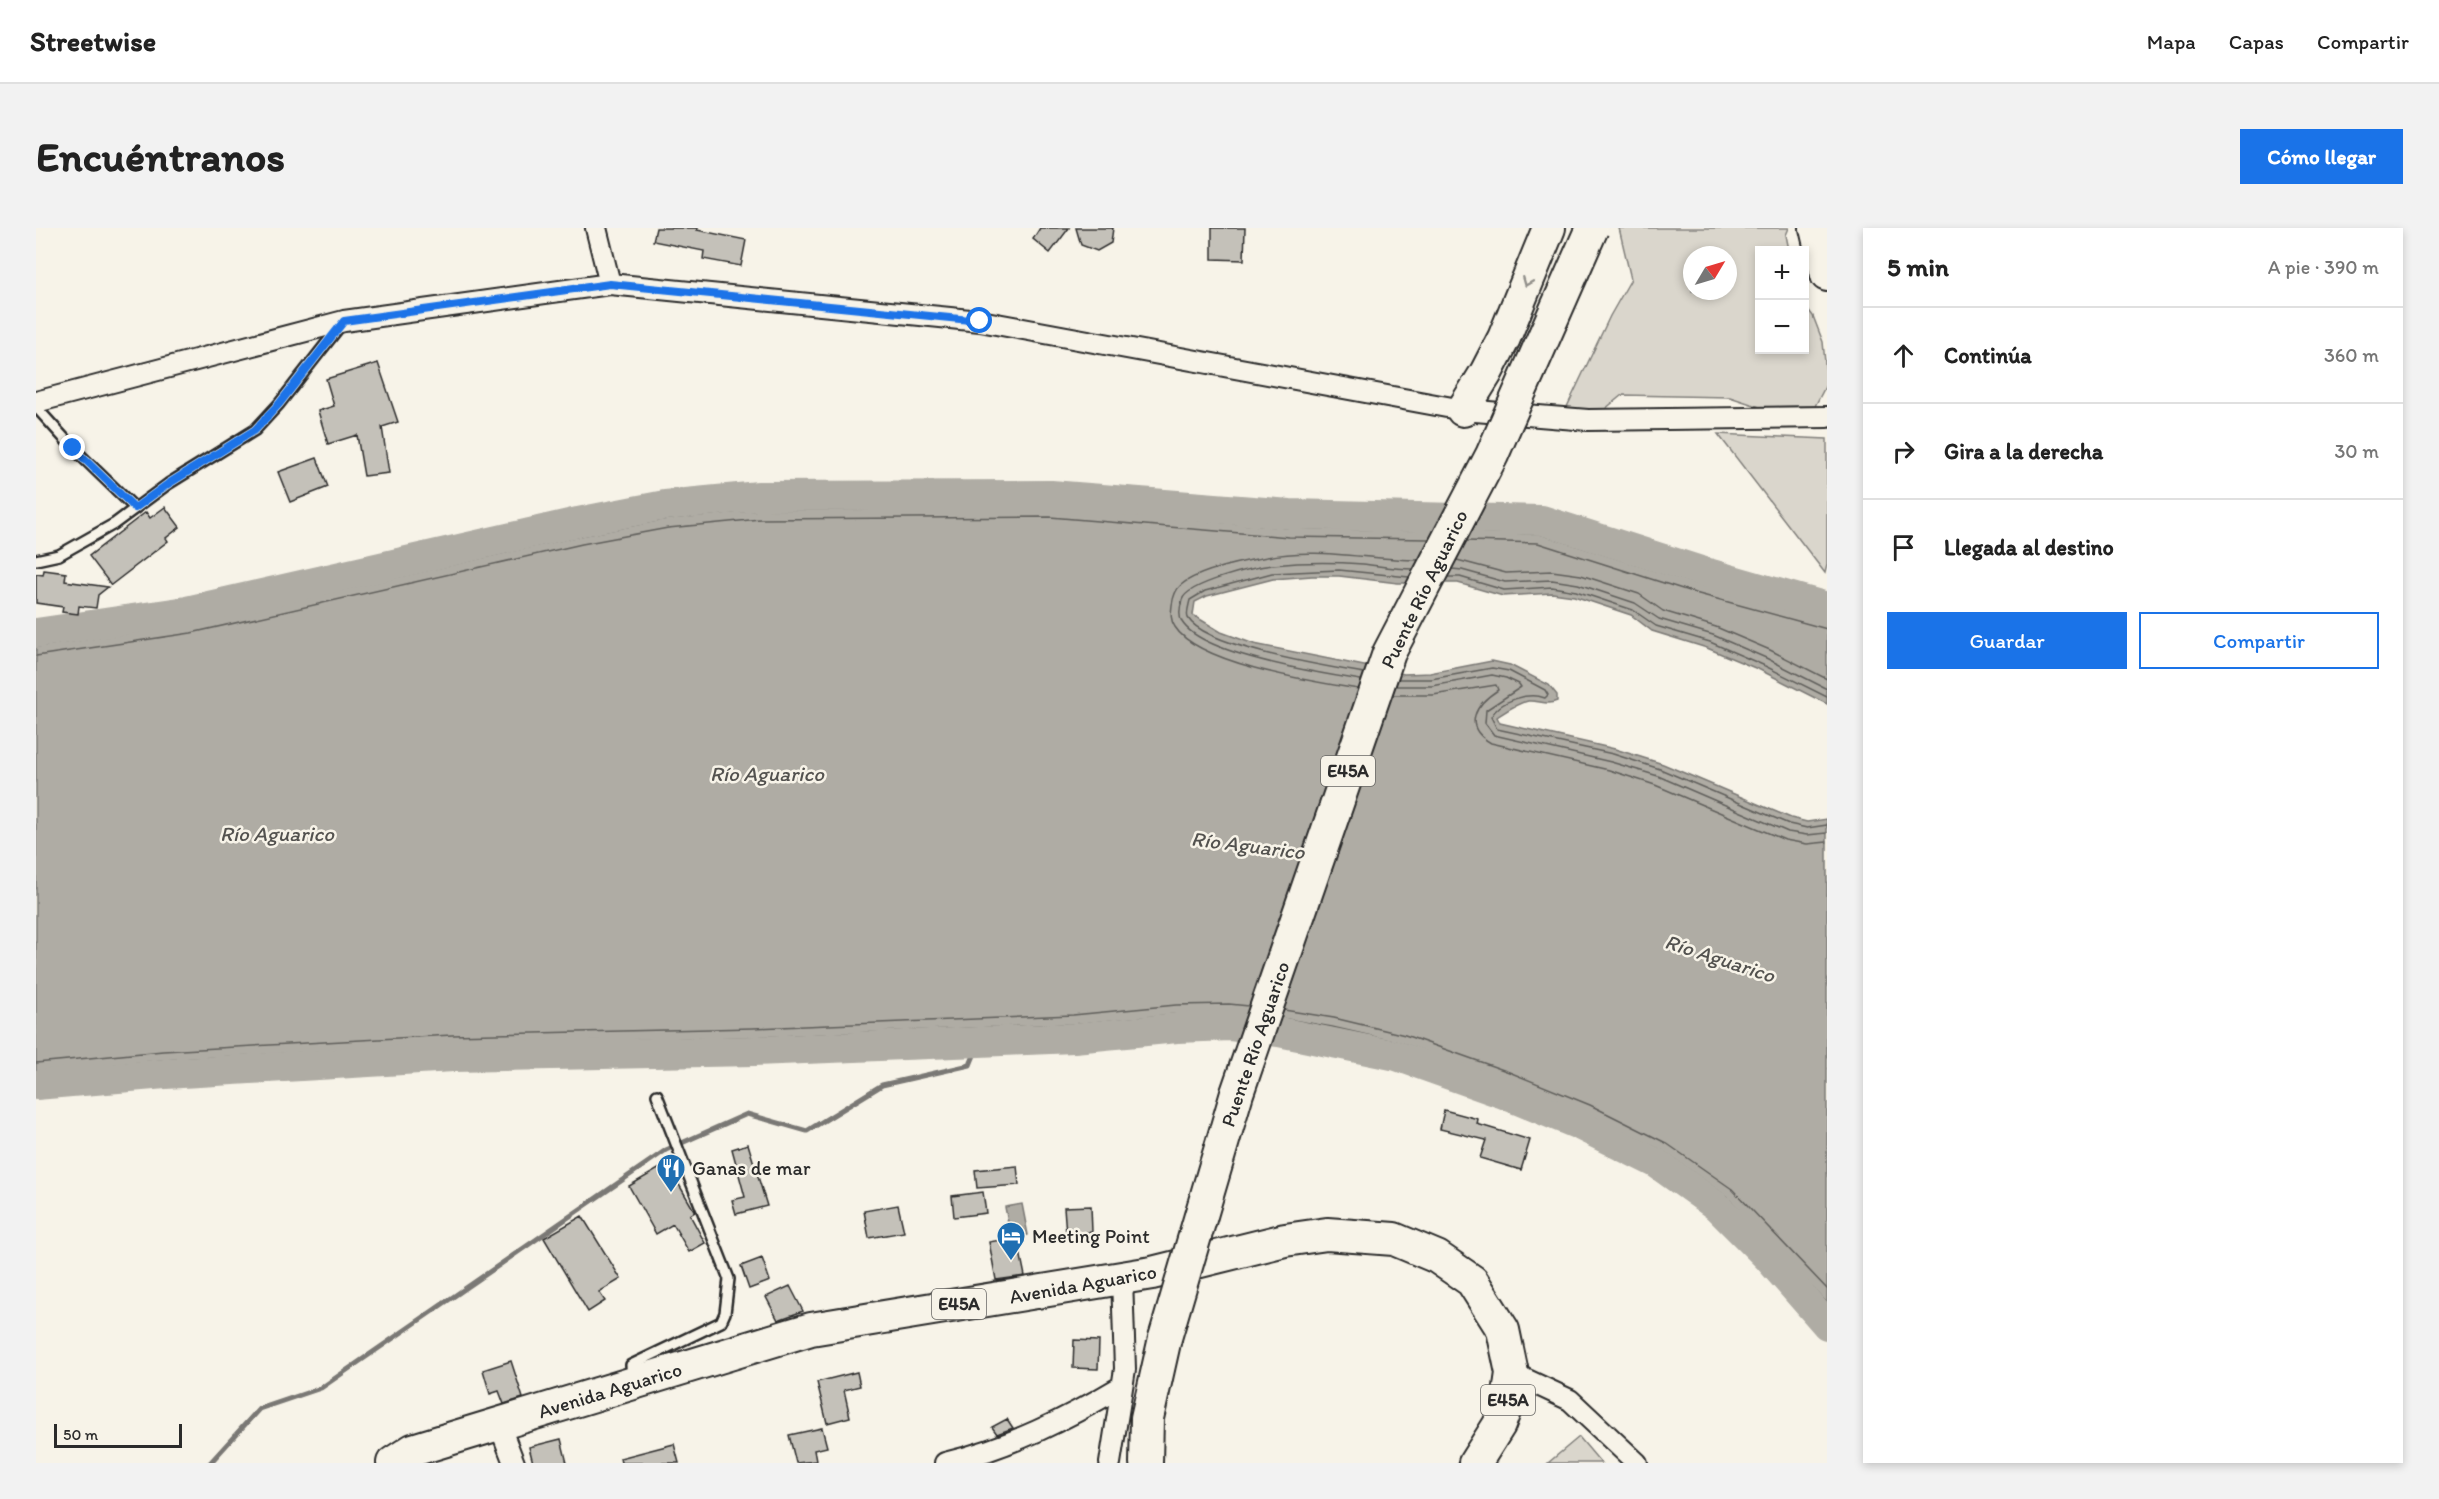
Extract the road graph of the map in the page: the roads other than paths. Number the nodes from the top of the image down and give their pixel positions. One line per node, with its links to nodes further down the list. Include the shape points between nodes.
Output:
1 (596, 228): 6 (street)
2 (1549, 228): 10 (highway, one-way to 10, via 1504,338)
3 (1592, 228): 24 (highway, Puente Río Aguarico / E45A, bridge, via 1492,455 1389,653 1237,1093 1165,1338 1147,1418)
4 (1816, 228): 5 (highway)
5 (1827, 275)
6 (610, 284): 7 (street); 10 (street, via 980,321)
7 (344, 321): 8 (street); 12 (lane, via 255,430)
8 (36, 402)
9 (36, 407): 12 (lane)
10 (1462, 410): 11 (street, via 1588,420)
11 (1827, 417)
12 (135, 508): 13 (lane, via 59,555)
13 (36, 560)
14 (657, 1095): 17 (lane, via 729,1280 721,1322 631,1365)
15 (1122, 1278): 16 (highway, Avenida Aguarico / E45A, via 1306,1237 1327,1234 1394,1239 1437,1257 1472,1281 1503,1330); 17 (highway, Avenida Aguarico / E45A, via 810,1329); 18 (street)
16 (1512, 1373): 25 (highway, E45A, via 1499,1425); 26 (street, via 1570,1401)
17 (632, 1383): 19 (highway, Avenida Aguarico / E45A)
18 (1122, 1386): 22 (street, via 1062,1420 988,1452); 23 (street)
19 (499, 1424): 20 (highway, Avenida Aguarico / E45A, via 413,1450); 21 (street)
20 (393, 1463)
21 (514, 1463)
22 (945, 1463)
23 (1110, 1463)
24 (1146, 1463)
25 (1475, 1463)
26 (1637, 1463)

